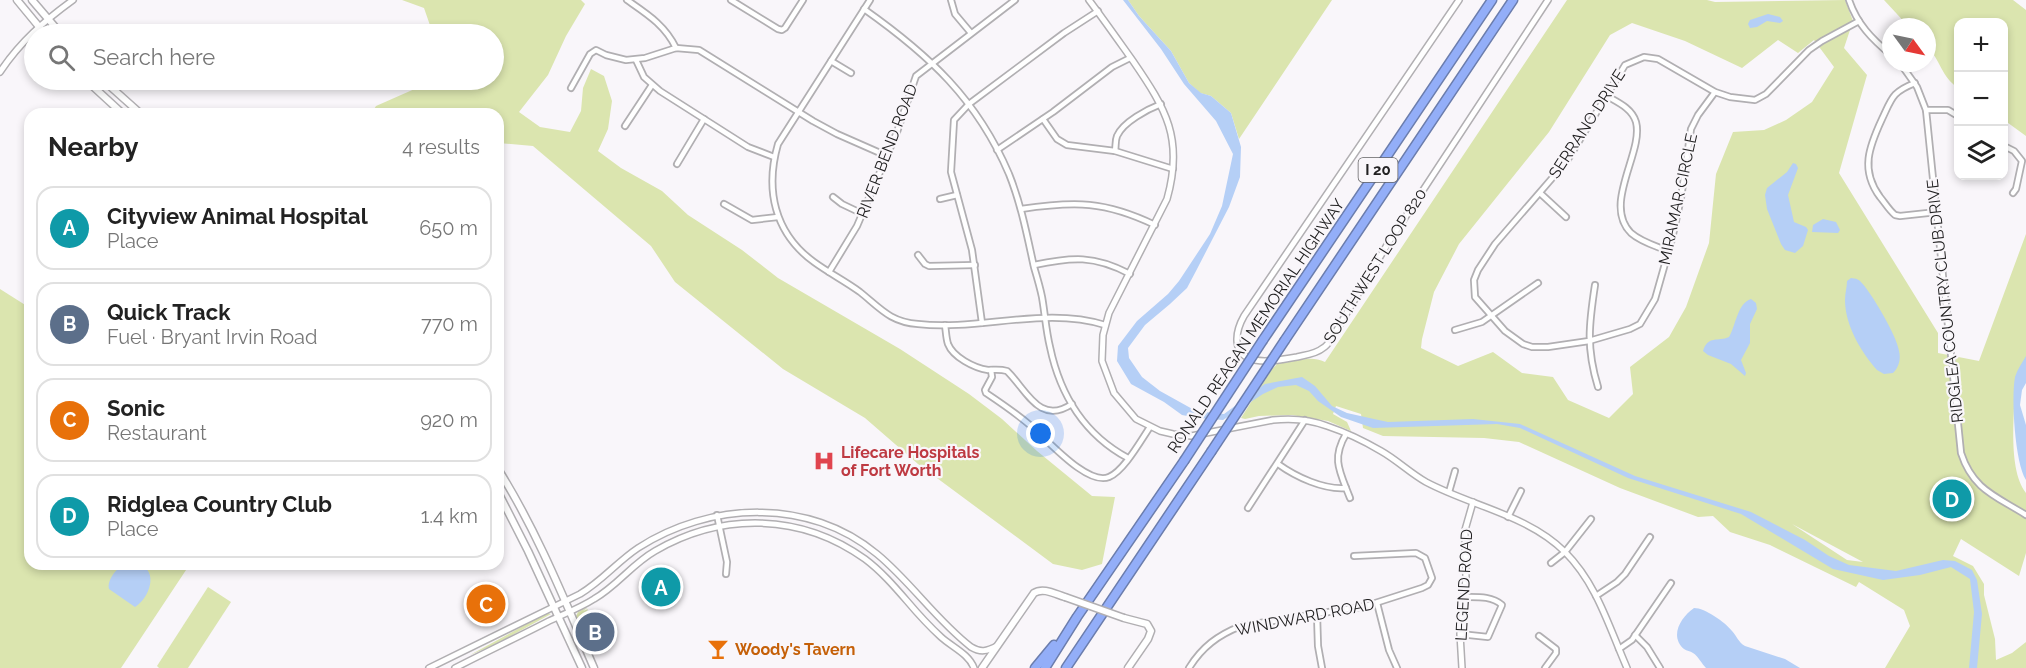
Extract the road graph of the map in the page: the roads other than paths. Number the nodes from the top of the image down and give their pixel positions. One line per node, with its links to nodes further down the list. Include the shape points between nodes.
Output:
1 (17, 0): 20 (main road)
2 (32, 0): 18 (main road)
3 (73, 0): 18 (street)
4 (627, 0): 26 (street, via 665,29)
5 (731, 0): 6 (street, via 780,30)
6 (803, 0)
7 (870, 0): 16 (street)
8 (951, 0): 23 (street, via 955,14)
9 (1015, 0): 23 (street, RIVER BEND ROAD)
10 (1089, 0): 17 (street)
11 (1459, 0): 14 (street, SOUTHWEST LOOP 820, via 1241,321 1236,339 1243,354 1255,360 1278,360 1323,349)
12 (1492, 0): 131 (highway, RONALD REAGAN MEMORIAL HIGHWAY / I 20, bridge)
13 (1513, 0): 147 (highway, RONALD REAGAN MEMORIAL HIGHWAY / I 20, bridge)
14 (1548, 0)
15 (1849, 0): 19 (street)
16 (864, 9): 29 (street); 30 (street)
17 (1098, 11): 27 (street); 43 (street)
18 (47, 19): 21 (street); 22 (main road)
19 (1859, 21): 25 (street); 40 (street, SERRANO DRIVE, via 1809,50 1762,97 1750,100)
20 (36, 24)
21 (41, 24)
22 (52, 24)
23 (971, 33): 30 (street, RIVER BEND ROAD)
24 (24, 42): 31 (street)
25 (1882, 46)
26 (676, 48): 28 (street); 48 (street, via 694,49 713,57)
27 (1130, 58): 44 (street); 51 (street, via 1112,66)
28 (636, 60): 35 (street); 36 (street, via 617,59 596,50)
29 (831, 61): 33 (street); 48 (street)
30 (932, 62): 43 (street); 56 (street, RIVER BEND ROAD, via 914,80)
31 (0, 72)
32 (1907, 72): 34 (street, RIDGLEA COUNTRY CLUB DRIVE)
33 (851, 74)
34 (1915, 83): 47 (street, RIDGLEA COUNTRY CLUB DRIVE); 67 (street, via 1897,91 1887,107 1871,144 1868,172 1874,189 1895,215)
35 (652, 85): 50 (street); 52 (street)
36 (571, 88)
37 (97, 90): 41 (main road)
38 (106, 90): 41 (main road)
39 (114, 90): 46 (main road)
40 (1715, 92): 42 (street, SERRANO DRIVE, via 1665,62 1644,57 1625,65); 72 (street, MIRAMAR CIRCLE, via 1691,129)
41 (102, 95): 45 (main road)
42 (1605, 96): 60 (street, SERRANO DRIVE, via 1567,161); 72 (street, via 1627,109 1635,120 1634,144 1622,194 1624,221 1638,238)
43 (969, 104): 54 (street); 62 (street, via 953,124 951,172)
44 (1161, 104): 55 (street, via 1141,113 1120,131); 59 (street, via 1173,140)
45 (116, 108)
46 (134, 108)
47 (1926, 110): 49 (street); 67 (street, RIDGLEA COUNTRY CLUB DRIVE)
48 (798, 111): 56 (street); 57 (street)
49 (1954, 113)
50 (704, 119): 57 (street, via 748,147); 58 (street)
51 (1043, 119): 54 (street); 55 (street, via 1062,143)
52 (626, 126)
53 (2008, 148): 61 (street, via 2022,161)
54 (997, 150): 66 (street)
55 (1115, 151): 59 (street)
56 (887, 156): 68 (street, RIVER BEND ROAD)
57 (774, 157): 69 (street, via 772,192)
58 (677, 164)
59 (1173, 169): 71 (street, via 1167,199)
60 (1540, 193): 70 (street); 80 (street, SERRANO DRIVE, via 1494,244 1474,280 1475,297)
61 (2013, 193)
62 (957, 195): 64 (street); 74 (street)
63 (833, 197): 68 (street)
64 (940, 199)
65 (724, 204): 69 (street, via 752,220)
66 (1021, 209): 71 (street, via 1073,203 1102,205); 75 (street)
67 (1937, 212): 105 (street, RIDGLEA COUNTRY CLUB DRIVE, via 1961,453 1979,486)
68 (863, 213): 76 (street, RIVER BEND ROAD)
69 (778, 217): 76 (street, via 796,246)
70 (1566, 217)
71 (1155, 225): 77 (street)
72 (1668, 251): 86 (street, MIRAMAR CIRCLE, via 1655,298 1643,320 1630,329)
73 (918, 255): 74 (street, via 929,266)
74 (975, 265): 82 (street)
75 (1034, 265): 77 (street, via 1071,258 1096,261); 81 (street)
76 (829, 272): 83 (street, via 892,318)
77 (1130, 274): 84 (street)
78 (1538, 283): 80 (street)
79 (1595, 285): 86 (street)
80 (1491, 316): 85 (street); 86 (street, MIRAMAR CIRCLE, via 1519,342 1532,347)
81 (1046, 319): 82 (street); 84 (street, via 1087,320); 89 (street, via 1055,368)
82 (982, 323): 83 (street)
83 (945, 325): 87 (street, via 952,351)
84 (1105, 325): 91 (street, via 1101,345 1111,386 1130,413)
85 (1455, 330)
86 (1589, 340): 88 (street)
87 (991, 370): 89 (street, via 1007,371 1028,398 1047,410 1060,411); 93 (street, via 986,393 1087,473 1109,478)
88 (1598, 387)
89 (1072, 404): 93 (street, via 1088,428)
90 (1305, 420): 91 (street, via 1286,419 1191,436); 92 (street); 94 (street)
91 (1149, 427): 93 (street)
92 (1346, 434): 97 (street, via 1337,457); 99 (street)
93 (1128, 458)
94 (1278, 464): 97 (street, via 1302,478); 103 (street)
95 (1455, 471): 99 (street)
96 (504, 479): 109 (main road)
97 (1346, 488): 100 (street)
98 (1521, 491): 106 (street)
99 (1449, 492): 101 (street)
100 (1350, 498)
101 (1473, 502): 106 (street); 124 (street, LEGEND ROAD, via 1465,530)
102 (504, 504): 111 (main road)
103 (1248, 508)
104 (717, 515): 107 (street, via 768,512); 110 (street); 114 (street, via 674,528)
105 (2026, 515)
106 (1508, 517): 115 (street, via 1552,540)
107 (802, 518): 112 (street); 120 (street, via 857,540)
108 (1591, 519): 115 (street)
109 (526, 520): 111 (main road); 125 (main road)
110 (719, 525): 112 (street, via 763,523); 117 (street); 119 (street)
111 (516, 527): 127 (main road)
112 (800, 528): 121 (street, via 856,553)
113 (1650, 537): 123 (street, via 1625,574)
114 (638, 548): 117 (street); 125 (street, via 590,588)
115 (1565, 552): 118 (street); 123 (street, via 1585,575)
116 (1354, 556): 126 (street, WINDWARD ROAD, via 1411,553 1425,558 1432,574 1430,582)
117 (645, 557): 128 (street, via 602,594)
118 (1551, 563)
119 (726, 574)
120 (898, 574): 121 (street); 135 (street, via 971,648 980,652)
121 (889, 581): 143 (street)
122 (1671, 583): 134 (street)
123 (1596, 596): 136 (street)
124 (1464, 597): 132 (street, LEGEND ROAD); 132 (street, via 1489,598 1502,605 1488,636)
125 (564, 602): 127 (street); 128 (main road)
126 (1377, 603): 129 (street, WINDWARD ROAD); 151 (street)
127 (553, 607): 130 (main road); 137 (street)
128 (568, 612): 130 (street); 142 (main road)
129 (1317, 614): 149 (street, WINDWARD ROAD, via 1240,626 1204,648); 150 (street)
130 (558, 617): 138 (street); 141 (main road)
131 (1077, 617): 145 (highway); 146 (highway, RONALD REAGAN MEMORIAL HIGHWAY / I 20)
132 (1460, 634): 152 (street, LEGEND ROAD)
133 (1539, 636): 153 (street, via 1556,650)
134 (1635, 636): 136 (street); 155 (street)
135 (997, 646): 144 (main road); 148 (main road, bridge, via 1037,590 1043,590 1147,624 1151,631 1149,639)
136 (1618, 649): 154 (street)
137 (459, 654): 138 (street); 139 (street)
138 (464, 663): 140 (street)
139 (429, 668)
140 (455, 668)
141 (582, 668)
142 (594, 668)
143 (974, 668)
144 (982, 668)
145 (1035, 668)
146 (1045, 668)
147 (1066, 668)
148 (1128, 668)
149 (1189, 668)
150 (1322, 668)
151 (1397, 668)
152 (1462, 668)
153 (1545, 668)
154 (1627, 668)
155 (1660, 668)

